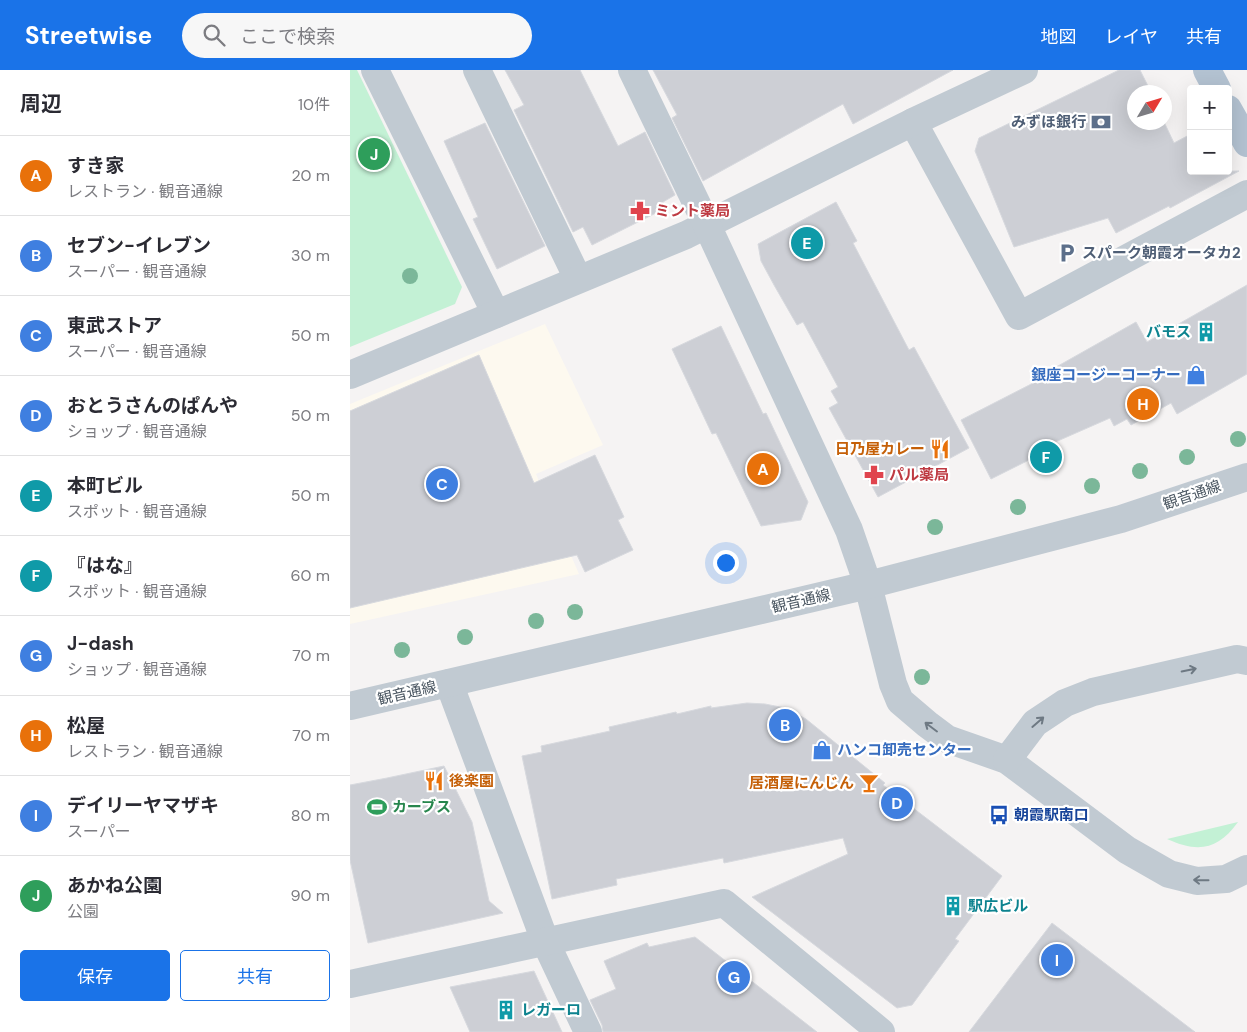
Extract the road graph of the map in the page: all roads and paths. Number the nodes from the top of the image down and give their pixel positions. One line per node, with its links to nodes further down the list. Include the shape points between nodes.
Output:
1 (375, 70): 13 (street)
2 (477, 70): 12 (street)
3 (632, 70): 11 (street)
4 (1024, 70): 8 (street)
5 (1207, 70): 6 (main road)
6 (1215, 85)
7 (1232, 116): 9 (main road)
8 (913, 122): 10 (street, via 1019,316); 11 (street)
9 (1247, 143)
10 (1247, 194)
11 (707, 225): 12 (street); 16 (street, via 849,530)
12 (578, 279): 13 (street)
13 (496, 314): 14 (street)
14 (350, 375)
15 (1247, 477): 16 (street, 観音通線, via 1121,519)
16 (868, 585): 18 (street, 観音通線); 20 (street, one-way to 16, via 947,739 900,701)
17 (1247, 661): 20 (street, one-way to 17, via 1035,723 1066,702 1129,683 1237,659)
18 (449, 683): 19 (street, 観音通線); 22 (street)
19 (350, 706)
20 (1007, 760): 21 (street, one-way to 20, via 1226,880 1197,881 1169,874 1127,850)
21 (1247, 869)
22 (545, 941): 23 (street); 24 (street); 25 (street, via 724,903)
23 (350, 984)
24 (588, 1032)
25 (880, 1032)

